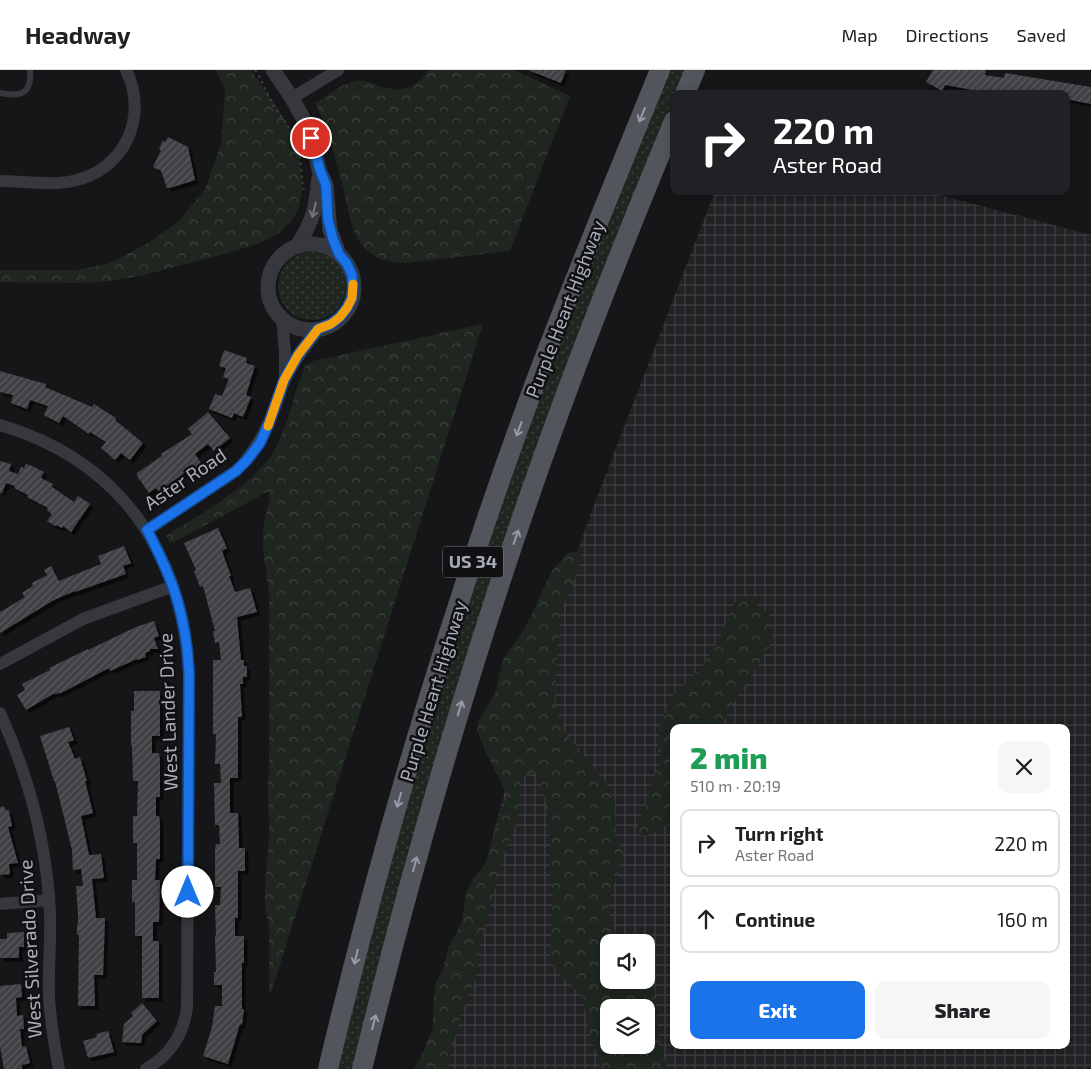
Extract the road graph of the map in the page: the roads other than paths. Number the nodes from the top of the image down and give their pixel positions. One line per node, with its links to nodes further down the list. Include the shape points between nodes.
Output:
1 (30, 70): 8 (lane, via 31,80 22,94)
2 (126, 70): 12 (street, via 135,95 134,122 124,147 109,163 74,181)
3 (273, 70): 9 (street)
4 (338, 70): 9 (street)
5 (660, 70): 27 (main road, Purple Heart Highway / US 34, one-way to 27, via 538,376 452,624 374,891)
6 (695, 70): 7 (main road)
7 (687, 90)
8 (0, 93)
9 (292, 98): 11 (street, via 306,124)
10 (670, 131): 28 (main road, Purple Heart Highway / US 34, one-way to 10, via 417,857 490,613 528,499 608,283)
11 (320, 170): 13 (street, one-way to 13, via 315,212); 14 (street, via 326,185 330,230)
12 (0, 181)
13 (297, 246): 14 (street, via 319,244); 15 (street, via 281,256 270,272 269,298)
14 (339, 254): 16 (street, via 352,275 352,298 340,317)
15 (282, 319): 16 (street, via 299,328); 17 (street, Aster Road, via 286,352)
16 (318, 329): 17 (street, Aster Road)
17 (284, 380): 19 (street, Aster Road, via 260,443 247,460 236,471)
18 (0, 425): 19 (street, West Lander Drive, via 51,444 82,464 110,486)
19 (147, 530): 20 (street, West Lander Drive)
20 (174, 586): 21 (street, via 83,619); 26 (street, West Lander Drive, via 184,621 189,672 187,1007 178,1038 159,1061)
21 (0, 664)
22 (0, 713): 23 (street, West Silverado Drive, via 33,802)
23 (49, 900): 24 (street); 25 (street, West Silverado Drive, via 49,998)
24 (0, 904)
25 (59, 1069)
26 (146, 1069)
27 (328, 1069)
28 (362, 1069)

